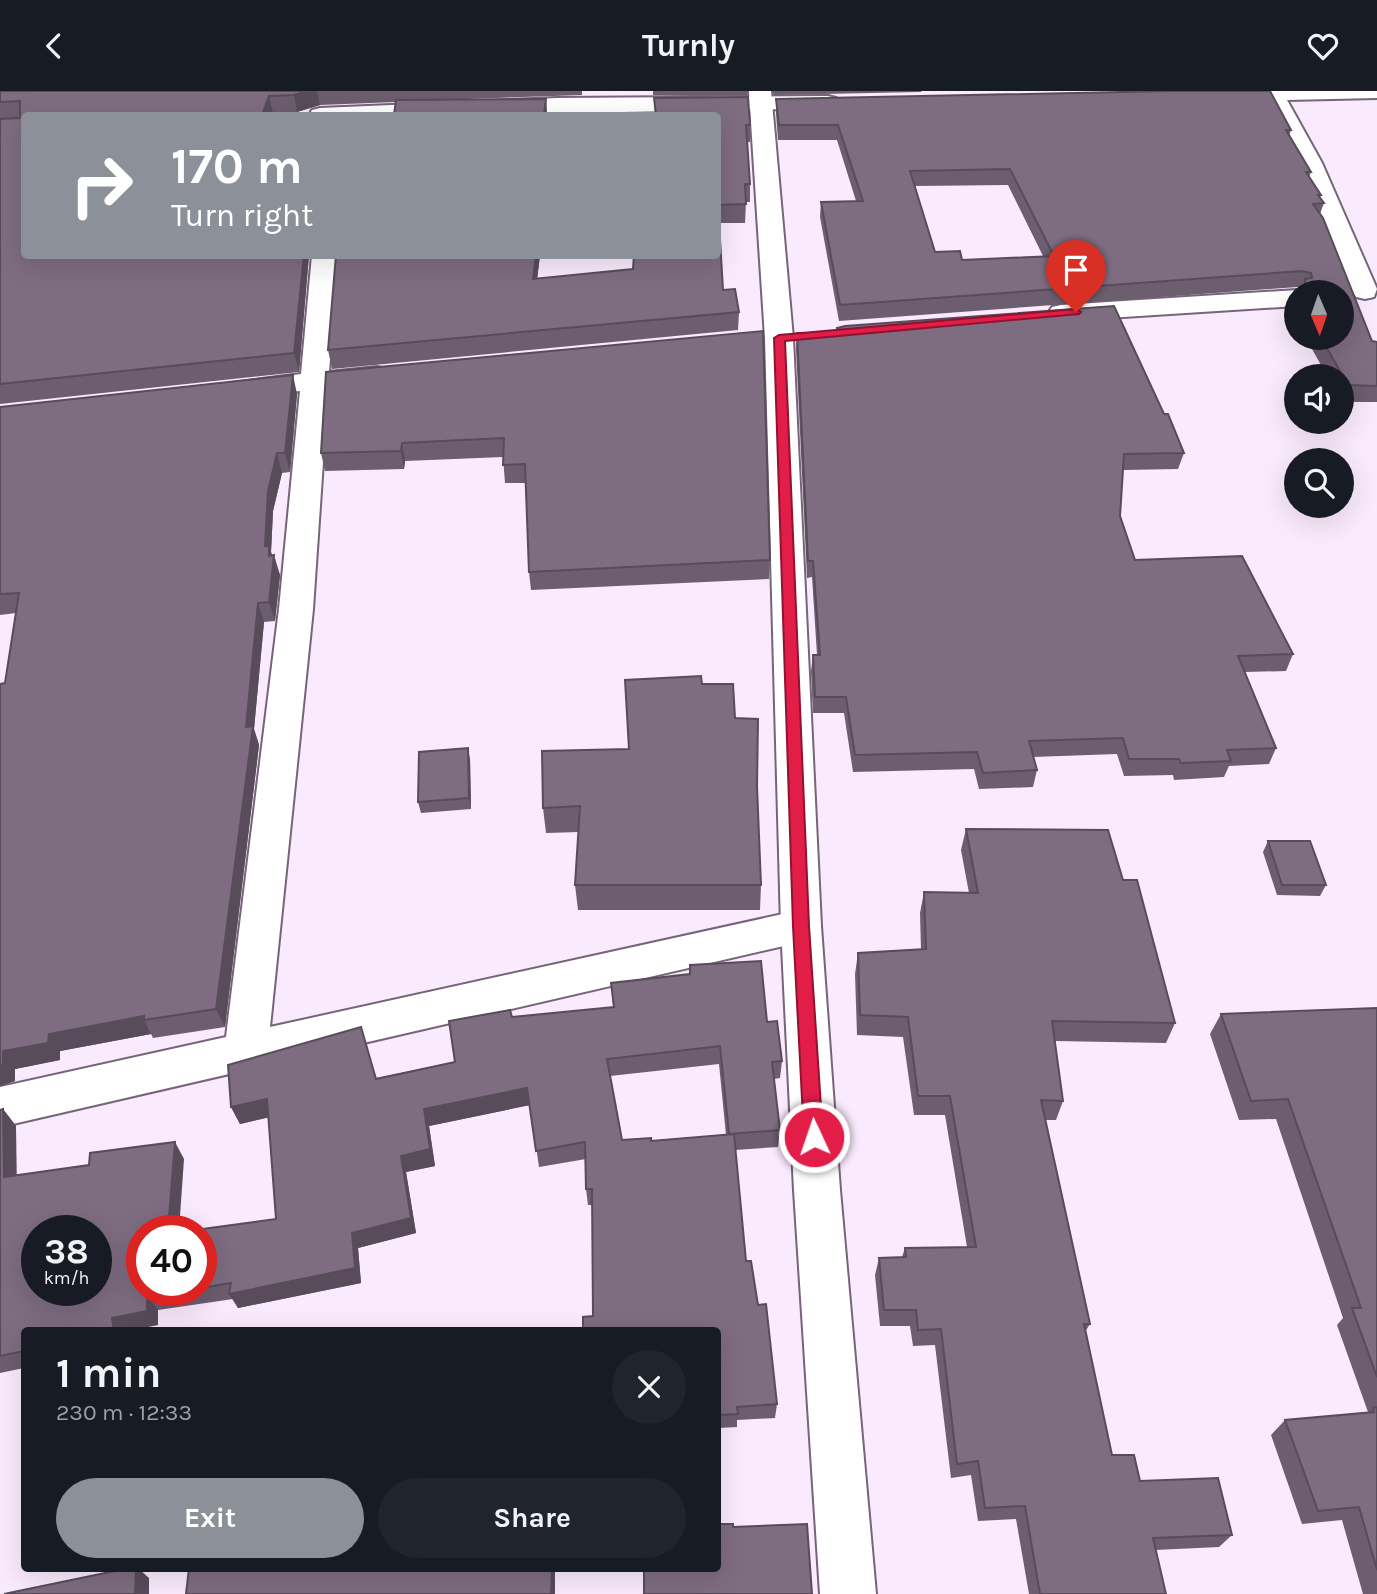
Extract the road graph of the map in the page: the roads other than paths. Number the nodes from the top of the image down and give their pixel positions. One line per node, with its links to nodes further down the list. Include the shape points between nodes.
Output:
1 (340, 91): 7 (street)
2 (1377, 92): 3 (street)
3 (1273, 93): 4 (street); 10 (street, via 1310,163)
4 (1192, 95)
5 (760, 98): 6 (street); 8 (street); 16 (street, via 779,338)
6 (855, 103)
7 (337, 112)
8 (403, 112)
9 (325, 259): 14 (street)
10 (1362, 293)
11 (1284, 299): 12 (street)
12 (1035, 316)
13 (397, 373): 14 (street)
14 (315, 381): 15 (street); 17 (street, via 296,609)
15 (219, 391)
16 (801, 926): 17 (street); 19 (street)
17 (246, 1052): 18 (street)
18 (0, 1107)
19 (848, 1594)

